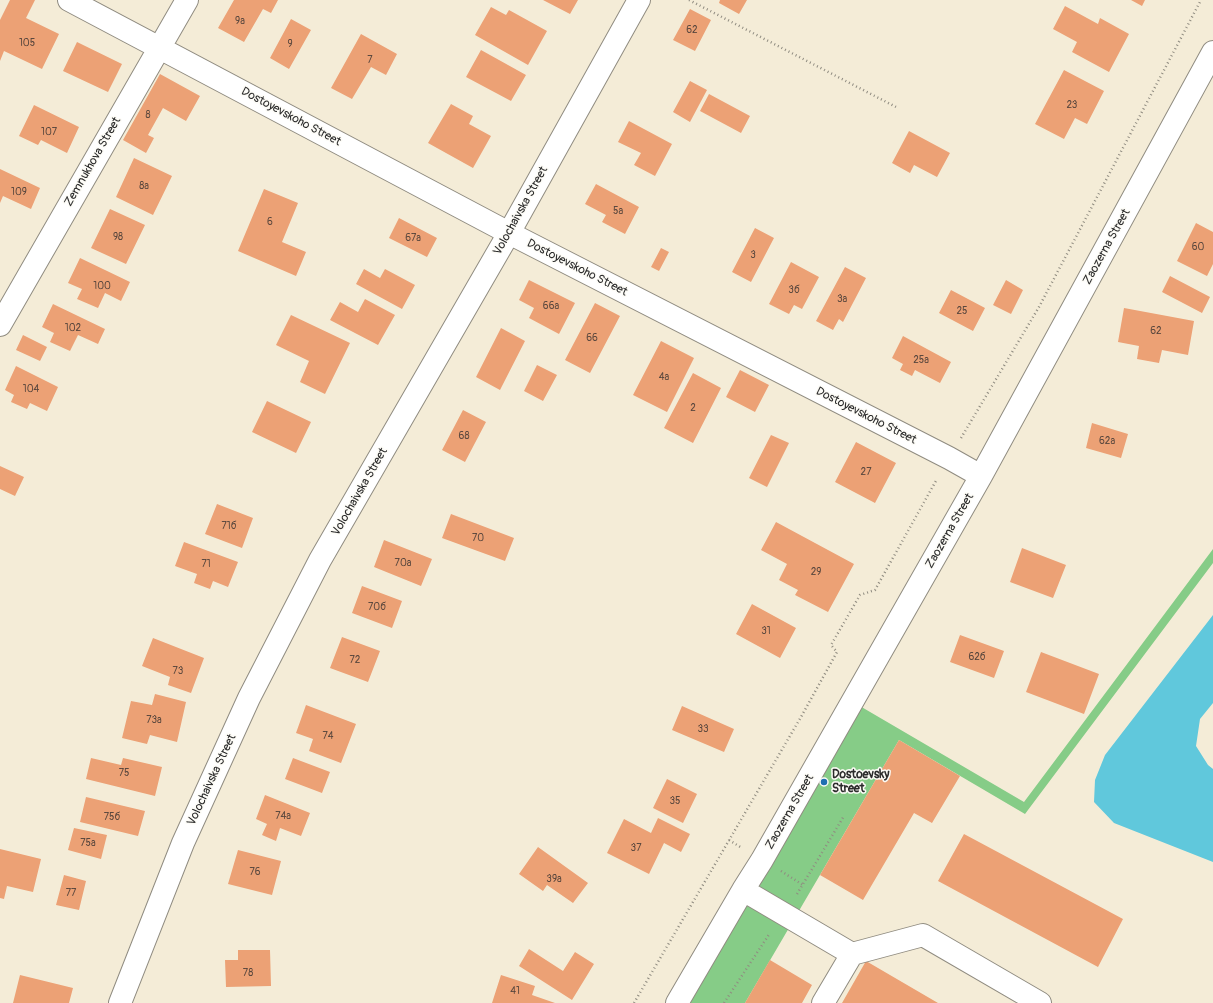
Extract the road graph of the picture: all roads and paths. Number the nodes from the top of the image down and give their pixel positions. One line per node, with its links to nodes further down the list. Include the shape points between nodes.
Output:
1 (69, 0): 6 (street, Dostoyevskoho Street)
2 (187, 0): 6 (street, Zemnukhova Street)
3 (639, 0): 9 (street, Volochaivska Street)
4 (689, 0): 8 (path)
5 (1201, 0): 11 (path, via 1038,307)
6 (159, 48): 9 (street, Dostoyevskoho Street); 10 (street, Zemnukhova Street)
7 (1213, 52): 12 (street, Zaozerna Street)
8 (898, 108)
9 (509, 233): 11 (street, Dostoyevskoho Street); 17 (street, Volochaivska Street, via 320,560 249,698 183,843)
10 (0, 325)
11 (949, 458): 12 (street, Dostoyevskoho Street); 18 (path, via 875,590 860,595 831,645 837,652)
12 (981, 476): 14 (street, Zaozerna Street, via 770,848)
13 (844, 816): 15 (path)
14 (743, 890): 15 (street); 19 (street, Zaozerna Street)
15 (784, 914): 16 (street); 20 (path)
16 (852, 954): 21 (street); 22 (street, via 923,935)
17 (120, 1003)
18 (634, 1003)
19 (677, 1003)
20 (724, 1003)
21 (823, 1003)
22 (1040, 1003)

